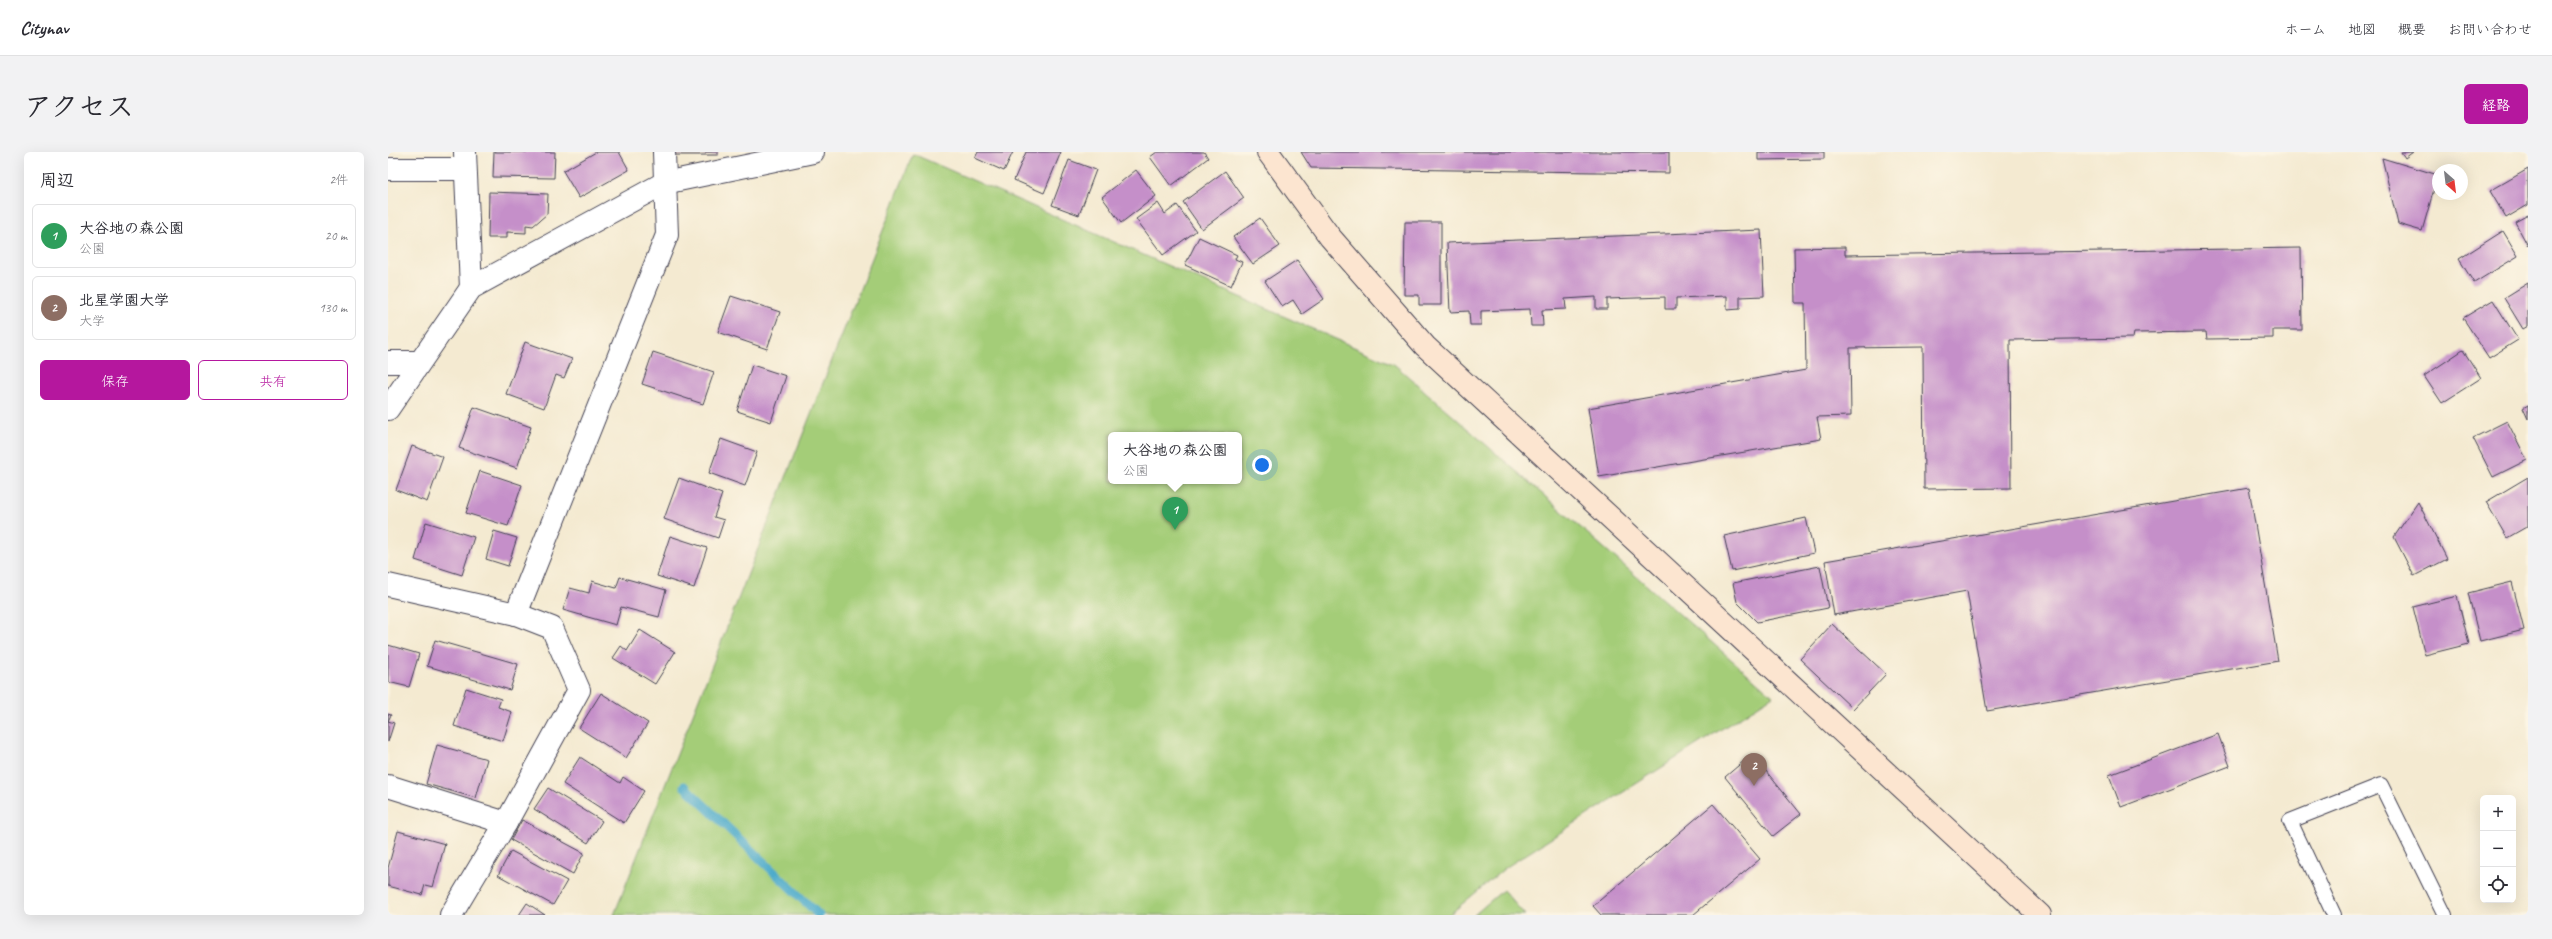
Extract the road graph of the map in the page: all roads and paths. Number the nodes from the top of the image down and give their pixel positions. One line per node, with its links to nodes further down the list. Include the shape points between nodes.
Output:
1 (664, 152): 6 (street)
2 (813, 152): 6 (street)
3 (1268, 152): 16 (street, via 1330,237 1425,346)
4 (465, 161): 5 (street); 7 (street)
5 (388, 169)
6 (664, 183): 7 (street); 12 (street, via 667,236)
7 (471, 288): 9 (street)
8 (388, 362): 9 (street)
9 (418, 362): 10 (street)
10 (388, 409)
11 (388, 585): 12 (street)
12 (516, 614): 14 (street, via 552,628 579,690)
13 (388, 786): 14 (street)
14 (506, 823): 15 (street)
15 (451, 915)
16 (2040, 915)
17 (2334, 915): 18 (lane, via 2290,820 2381,785)
18 (2445, 915)

